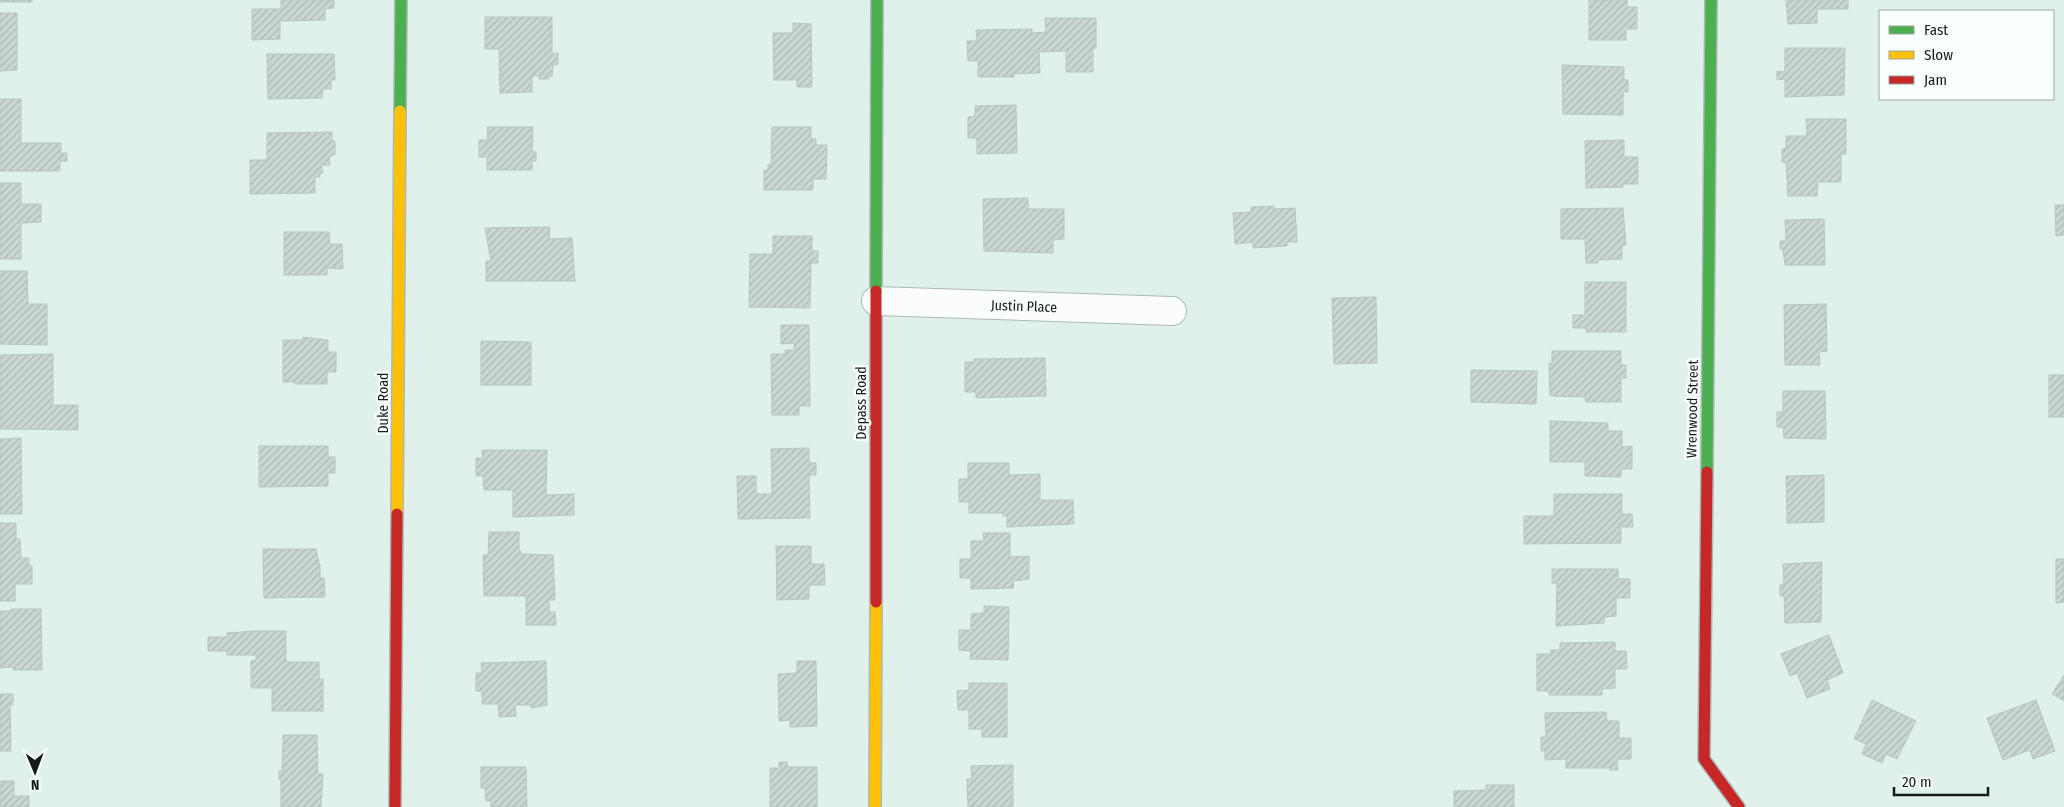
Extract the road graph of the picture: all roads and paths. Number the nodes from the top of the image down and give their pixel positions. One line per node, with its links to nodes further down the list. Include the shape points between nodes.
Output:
1 (401, 0): 6 (street, Duke Road)
2 (877, 0): 4 (street, Depass Road)
3 (1711, 0): 8 (street, Wrenwood Street, via 1704,759)
4 (876, 301): 5 (street, Justin Place); 7 (street, Depass Road)
5 (1172, 311)
6 (395, 807)
7 (875, 807)
8 (1739, 807)

